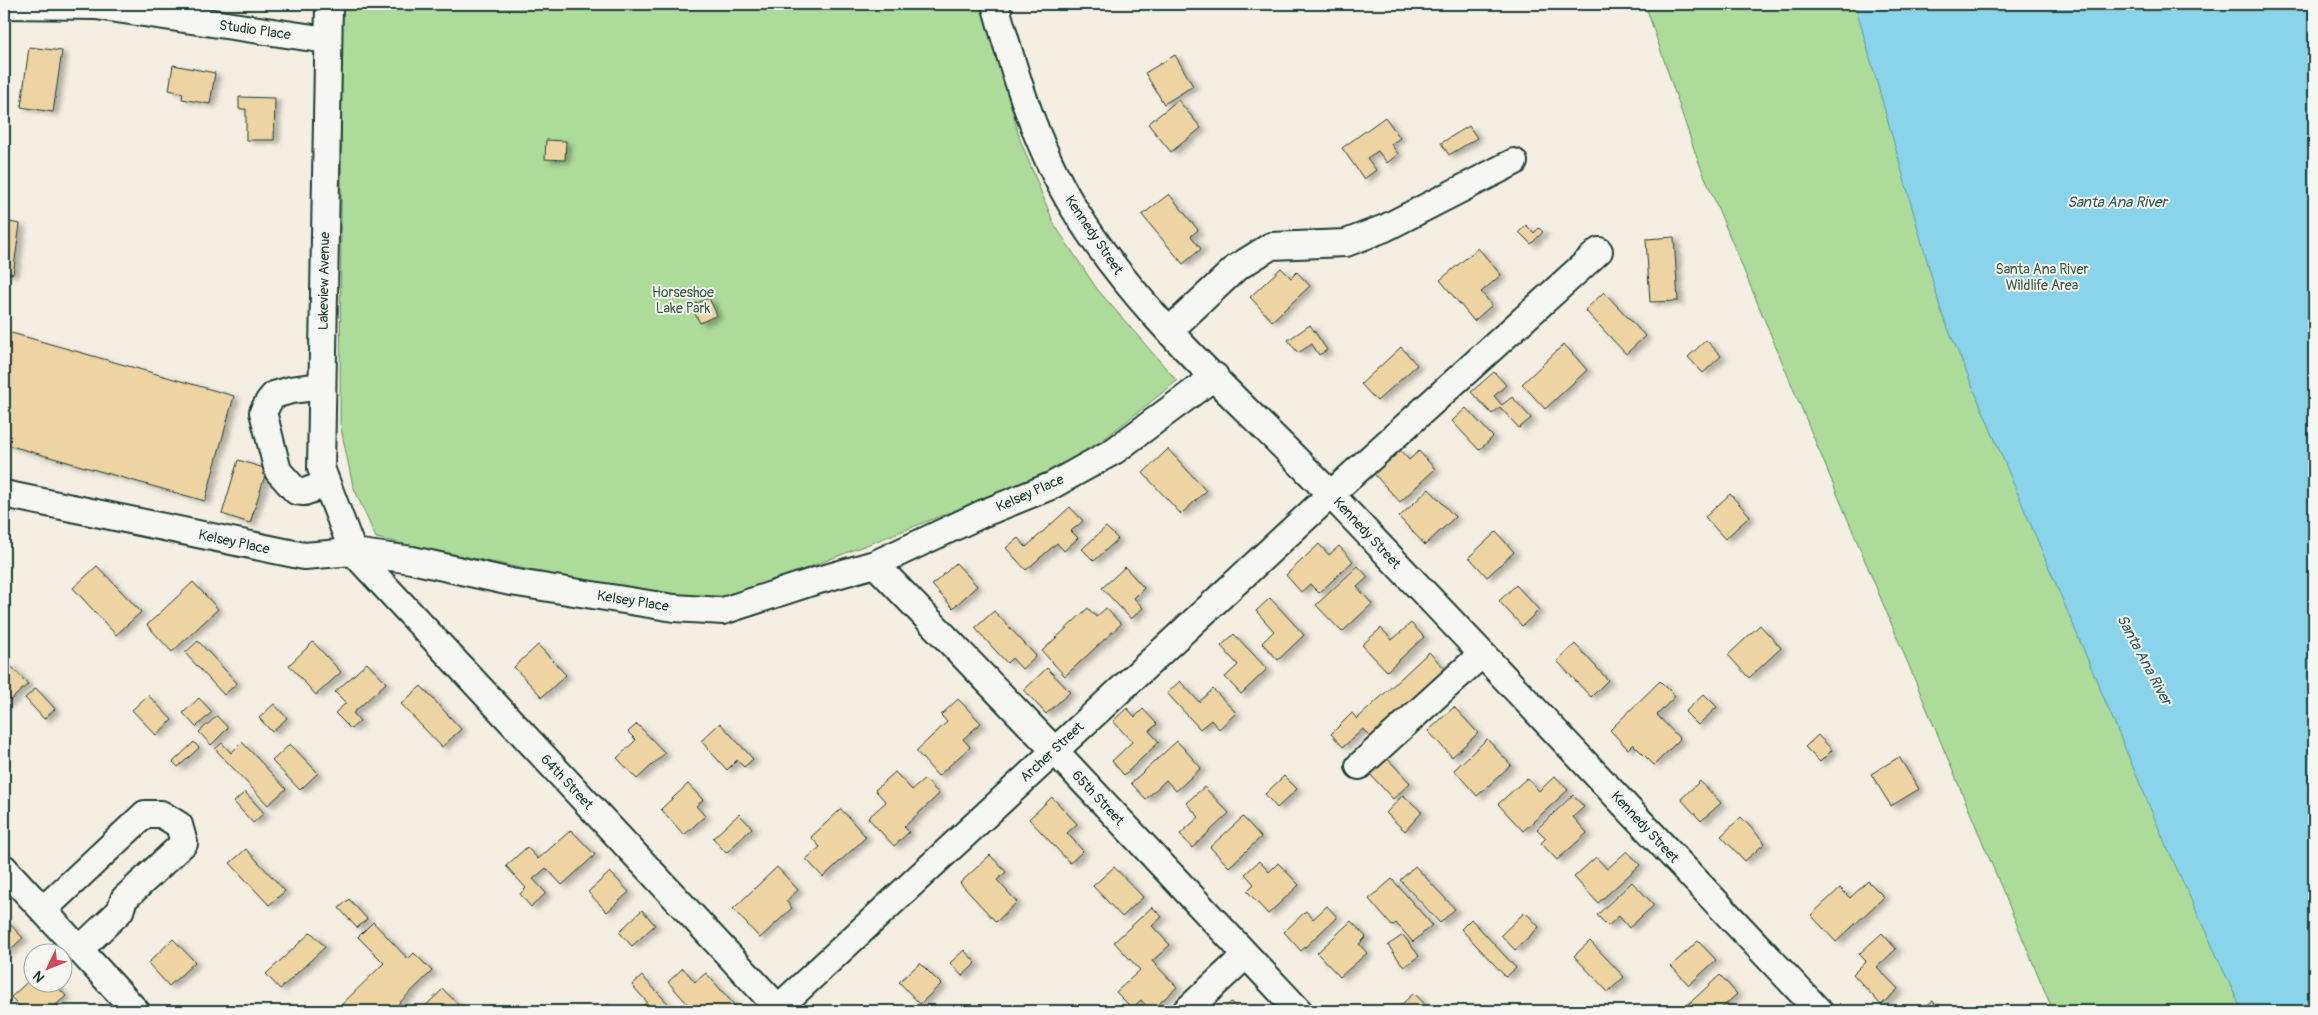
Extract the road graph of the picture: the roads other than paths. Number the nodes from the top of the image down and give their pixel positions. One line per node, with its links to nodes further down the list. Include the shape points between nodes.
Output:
1 (329, 4): 4 (street, Lakeview Avenue)
2 (995, 4): 7 (street, Kennedy Street, via 1016,79 1042,148 1073,206 1114,267)
3 (4, 5): 4 (street, Studio Place, via 96,6)
4 (327, 40): 9 (street, Lakeview Avenue)
5 (1514, 162): 7 (street, via 1385,228 1346,243 1270,246 1236,268)
6 (1599, 251): 12 (street, Archer Street)
7 (1169, 331): 8 (street, Kennedy Street)
8 (1215, 376): 12 (street, Kennedy Street); 14 (street, Kelsey Place, via 1114,452 1051,486)
9 (322, 386): 10 (street, Lakeview Avenue, via 321,468); 10 (street, via 274,395 264,412 278,471 296,491 304,492)
10 (327, 484): 13 (street, Lakeview Avenue)
11 (4, 494): 13 (street, Kelsey Place, via 304,556)
12 (1331, 494): 15 (street, Kennedy Street); 16 (street, Archer Street)
13 (353, 552): 14 (street, Kelsey Place, via 665,607 723,611); 22 (street, 64th Street)
14 (875, 564): 16 (street, 65th Street)
15 (1482, 654): 17 (street); 26 (street, Kennedy Street)
16 (1054, 750): 21 (street, 65th Street); 22 (street, Archer Street)
17 (1359, 766)
18 (4, 868): 19 (street)
19 (43, 910): 20 (street); 20 (street, via 145,814 161,814 179,824 184,843 124,899 120,912)
20 (79, 950): 23 (street)
21 (1246, 955): 24 (street); 25 (street, 65th Street)
22 (778, 1010)
23 (136, 1011)
24 (1186, 1011)
25 (1299, 1011)
26 (1820, 1011)

